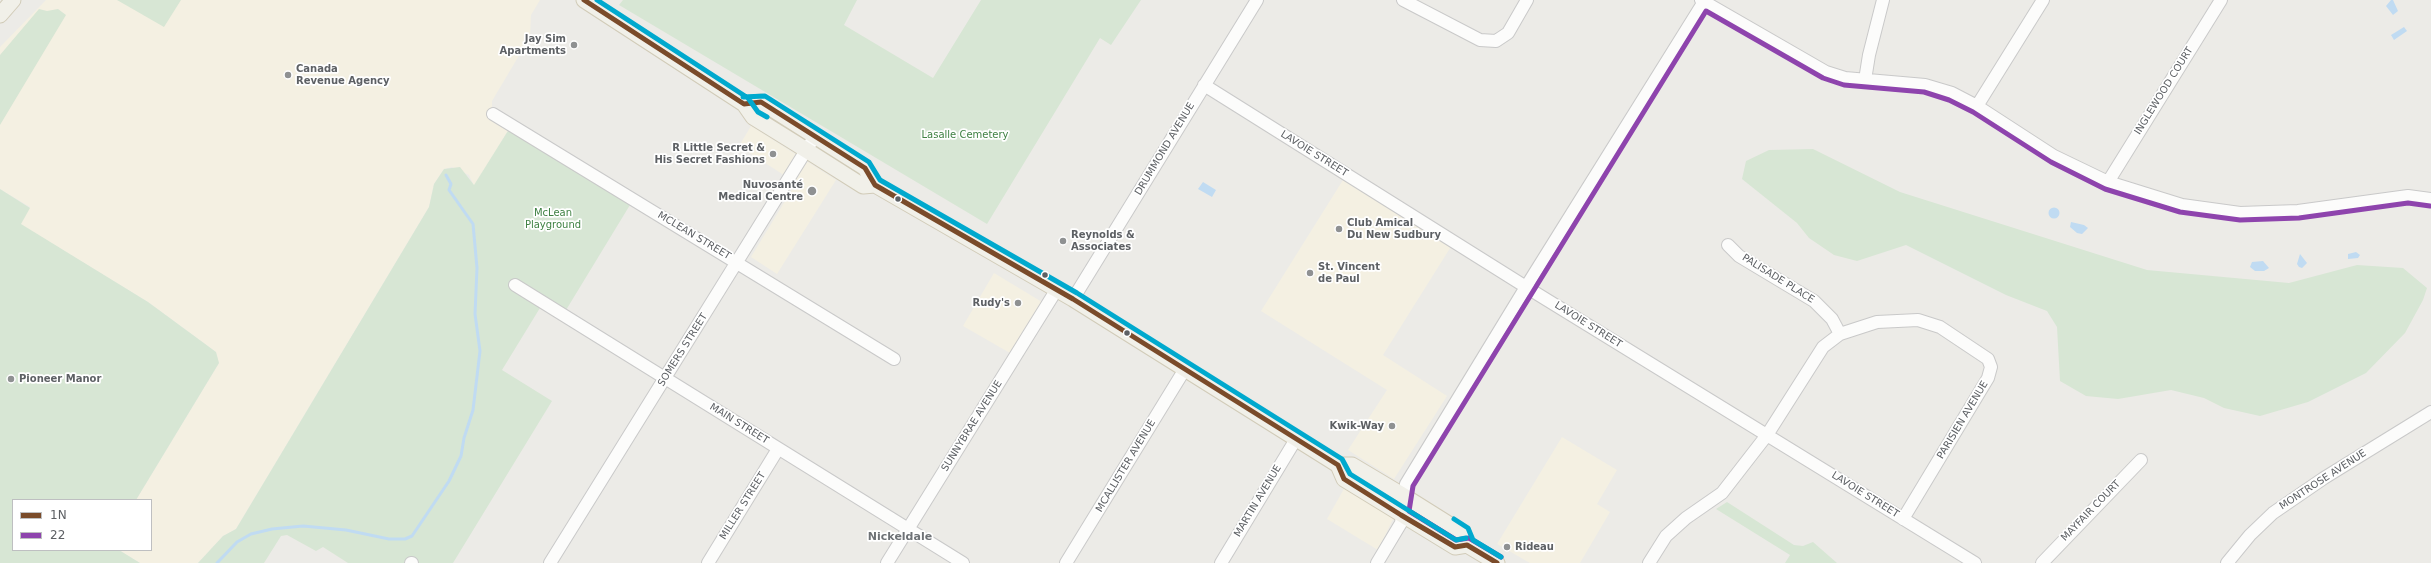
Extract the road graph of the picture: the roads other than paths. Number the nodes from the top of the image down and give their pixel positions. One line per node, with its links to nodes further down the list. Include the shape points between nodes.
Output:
1 (13, 0): 10 (main road)
2 (584, 0): 13 (main road)
3 (1257, 0): 12 (street, DRUMMOND AVENUE)
4 (1403, 0): 5 (street, via 1480,40 1496,41 1508,33)
5 (1527, 0)
6 (1883, 0): 11 (street)
7 (2044, 0): 14 (street)
8 (2221, 0): 18 (street, INGLEWOOD COURT)
9 (1703, 1): 11 (street, via 1826,72 1845,78); 24 (street)
10 (0, 15)
11 (1865, 80): 14 (street, via 1925,85 1952,93)
12 (1204, 85): 24 (street, LAVOIE STREET); 26 (street, DRUMMOND AVENUE)
13 (744, 104): 16 (main road, via 761,102); 17 (main road, via 753,117)
14 (1977, 106): 18 (street, via 2054,156)
15 (493, 114): 22 (street, MCLEAN STREET)
16 (815, 136): 17 (street, SOMERS STREET); 19 (main road, via 864,168)
17 (806, 150): 19 (main road, via 863,186); 22 (street, SOMERS STREET)
18 (2108, 182): 20 (street, via 2182,206 2240,212 2298,211 2408,196)
19 (875, 185): 25 (main road)
20 (2431, 199)
21 (1728, 244): 27 (street, PALISADE PLACE, via 1740,256 1814,301 1832,319)
22 (737, 262): 28 (street, MCLEAN STREET); 30 (street, SOMERS STREET)
23 (515, 285): 30 (street, MAIN STREET)
24 (1526, 287): 32 (street, LAVOIE STREET); 37 (street, via 1406,484)
25 (1057, 289): 26 (main road); 40 (street, SUNNYBRAE AVENUE)
26 (1073, 299): 29 (main road)
27 (1840, 334): 32 (street, PARISIEN AVENUE, via 1823,347); 39 (street, PARISIEN AVENUE, via 1877,322 1918,320 1940,327 1988,359 1992,367 1988,378)
28 (894, 359)
29 (1185, 369): 33 (main road); 46 (street, MCALLISTER AVENUE)
30 (665, 378): 34 (street, MAIN STREET); 42 (street, SOMERS STREET)
31 (2431, 412): 53 (street, MONTROSE AVENUE, via 2324,478 2273,513 2250,535)
32 (1767, 435): 39 (street, LAVOIE STREET); 50 (street, PARISIEN AVENUE, via 1722,493 1686,518 1666,536)
33 (1296, 439): 36 (main road); 47 (street, MARTIN AVENUE)
34 (778, 449): 40 (street, MAIN STREET); 43 (street, MILLER STREET)
35 (2141, 460): 52 (street, MAYFAIR COURT)
36 (1338, 465): 37 (main road, via 1352,464); 38 (main road, via 1344,480)
37 (1404, 496): 38 (street); 41 (main road, via 1463,533)
38 (1401, 515): 41 (main road, via 1455,547); 48 (street, via 1401,523)
39 (1903, 519): 51 (street, LAVOIE STREET)
40 (908, 529): 44 (street, SUNNYBRAE AVENUE); 45 (street, MAIN STREET)
41 (1467, 545): 49 (main road)
42 (550, 563)
43 (708, 563)
44 (887, 563)
45 (963, 563)
46 (1066, 563)
47 (1221, 563)
48 (1377, 563)
49 (1497, 563)
50 (1649, 563)
51 (1975, 563)
52 (2042, 563)
53 (2227, 563)

